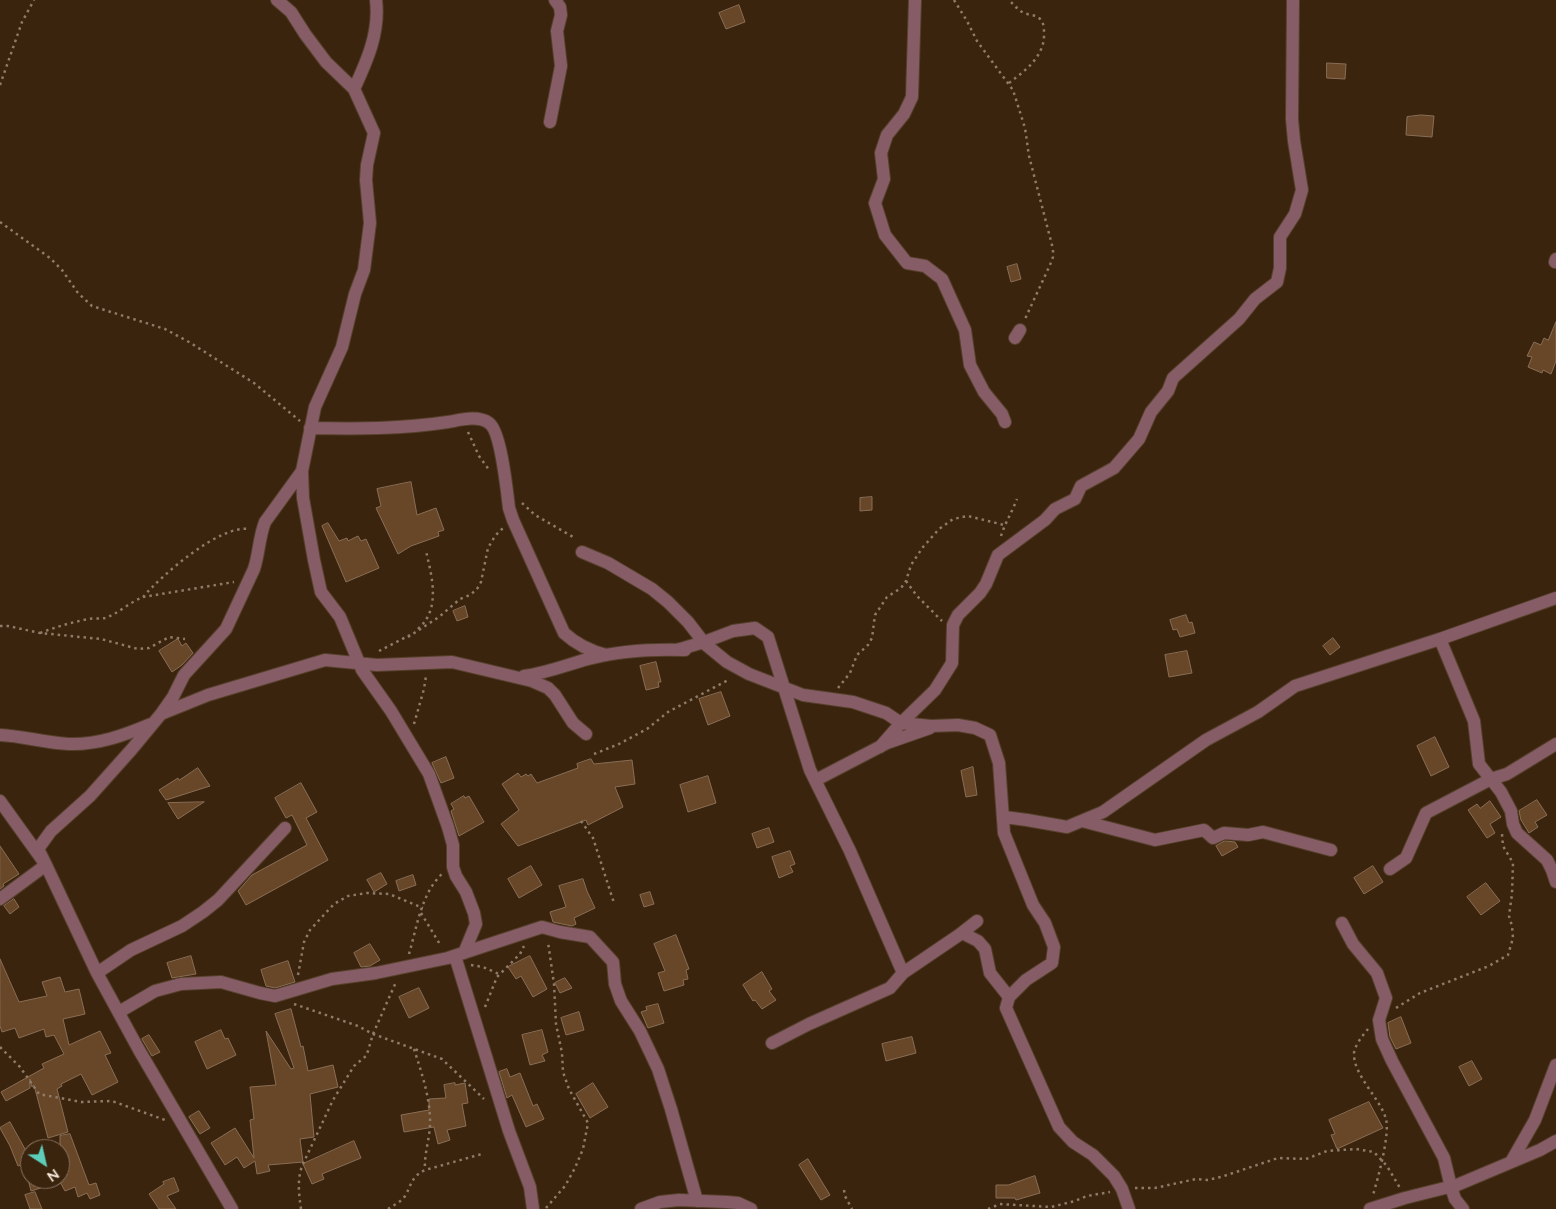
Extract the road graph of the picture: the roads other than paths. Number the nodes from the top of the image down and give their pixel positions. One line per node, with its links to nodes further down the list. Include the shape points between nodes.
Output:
1 (277, 0): 6 (street, via 292,12 326,62)
2 (376, 0): 6 (street, via 371,52)
3 (555, 0): 7 (street, via 560,11 556,31 562,66)
4 (915, 0): 8 (street, via 912,97 904,114 887,135 881,153 884,179 875,203 886,235 907,263 925,266 942,279 965,330 970,365)
5 (1293, 0): 22 (street, via 1292,119 1302,190 1295,214 1280,237 1277,282 1173,378 1168,391 1151,412 1139,439 1114,468 1081,486 1076,499 1055,509 998,555 986,584 953,625 952,663 935,690)
6 (354, 90): 9 (street, via 374,133 367,165 368,248 342,348 315,407)
7 (550, 122)
8 (1005, 422)
9 (310, 428): 10 (street); 17 (street, via 425,426 477,419 490,423 497,434 513,520 564,633 590,651)
10 (302, 471): 18 (street, via 305,513 321,592 340,617); 21 (street, via 265,522 257,559 226,629 184,675)
11 (582, 552): 14 (street, via 652,589 688,622)
12 (1556, 598): 13 (street)
13 (1440, 639): 29 (street, via 1474,720 1479,764); 32 (street, via 1295,686 1258,712 1206,740 1103,812)
14 (704, 642): 15 (street); 16 (street); 20 (street, via 733,630 755,628 768,637)
15 (677, 650): 16 (street); 17 (street)
16 (715, 652): 20 (street, via 744,671)
17 (606, 655): 19 (street, via 545,674)
18 (359, 662): 19 (street, via 378,665 452,662); 21 (street, via 325,660 208,695); 42 (street, via 429,774 453,845 453,867 466,892 476,924)
19 (517, 677): 24 (street, via 548,688 573,723)
20 (783, 687): 22 (street, via 803,695 853,702 886,713); 28 (street)
21 (157, 718): 25 (street, via 119,737 90,743 44,742); 35 (street, via 84,802 61,820 43,841 38,850)
22 (901, 723): 23 (street); 27 (street)
23 (938, 726): 27 (street); 31 (street, via 975,728 990,736 999,763)
24 (586, 734)
25 (0, 735)
26 (1556, 744): 29 (street, via 1507,774)
27 (880, 747): 28 (street)
28 (816, 780): 44 (street)
29 (1491, 780): 36 (street, via 1426,813 1406,858); 37 (street, via 1511,811 1517,834 1547,860)
30 (0, 801): 35 (street)
31 (1004, 818): 32 (street, via 1067,827); 45 (street, via 1004,833 1054,947 1052,963 1026,980)
32 (1082, 821): 34 (street, via 1155,840 1204,830 1213,838 1224,833 1248,835 1263,832)
33 (285, 828): 43 (street, via 218,900 182,926 131,950)
34 (1331, 850)
35 (46, 865): 38 (street); 43 (street)
36 (1390, 869)
37 (1556, 882)
38 (0, 899)
39 (977, 921): 41 (street)
40 (1342, 924): 51 (street, via 1353,944 1377,973 1386,998 1379,1020 1382,1039 1444,1158)
41 (962, 932): 44 (street); 45 (street, via 985,949 990,973)
42 (458, 957): 46 (street, via 332,979 275,996 221,982 181,984 156,991); 52 (street, via 542,927 590,937 613,962 621,1001 658,1069); 55 (street, via 509,1132 530,1187)
43 (97, 973): 46 (street)
44 (903, 973): 47 (street, via 890,988)
45 (1009, 997): 58 (street, via 1006,1008 1059,1127 1114,1176)
46 (119, 1012): 54 (street)
47 (772, 1043)
48 (1556, 1065): 50 (street, via 1535,1120)
49 (1555, 1141): 50 (street)
50 (1511, 1162): 51 (street)
51 (1451, 1187): 53 (street); 59 (street)
52 (697, 1201): 56 (street, via 660,1202); 57 (street, via 738,1203)
53 (1371, 1205)
54 (232, 1209)
55 (533, 1209)
56 (641, 1209)
57 (752, 1209)
58 (1129, 1209)
59 (1463, 1209)

